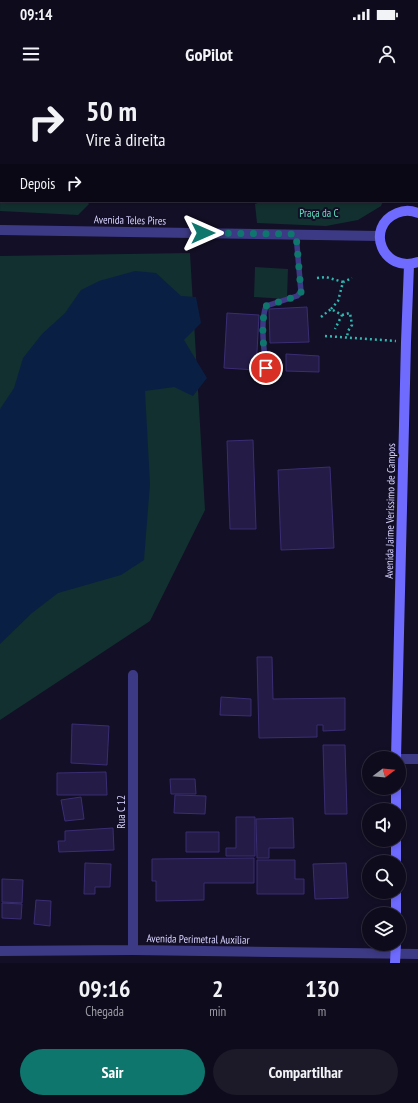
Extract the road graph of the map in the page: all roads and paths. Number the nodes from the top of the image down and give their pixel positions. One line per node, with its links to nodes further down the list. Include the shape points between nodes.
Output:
1 (411, 208): 4 (street, via 400,211 386,220)
2 (0, 230): 3 (street, Avenida Teles Pires)
3 (296, 234): 4 (street, Avenida Teles Pires); 16 (lane, via 301,292 297,296 266,306 263,312)
4 (380, 236): 5 (street, Avenida Jaime Veríssimo de Campos, via 381,246 392,260 400,264)
5 (414, 263): 15 (street, Avenida Jaime Veríssimo de Campos)
6 (318, 278): 8 (path, via 326,277)
7 (352, 278): 8 (path)
8 (343, 282): 9 (path, via 338,301)
9 (331, 309): 10 (path); 11 (path)
10 (342, 315): 12 (path); 14 (path, via 350,313 352,325)
11 (321, 317)
12 (335, 329)
13 (325, 336): 14 (path)
14 (347, 338): 15 (path)
15 (406, 342): 18 (street, Avenida Jaime Veríssimo de Campos)
16 (266, 368)
17 (133, 674): 21 (street, Rua C 12)
18 (396, 751)
19 (406, 759): 20 (street)
20 (418, 759)
21 (133, 950): 22 (street, Avenida Perimetral Auxiliar); 23 (street, Avenida Perimetral Auxiliar)
22 (0, 951)
23 (396, 954): 24 (street, Avenida Perimetral Auxiliar)
24 (418, 954)

